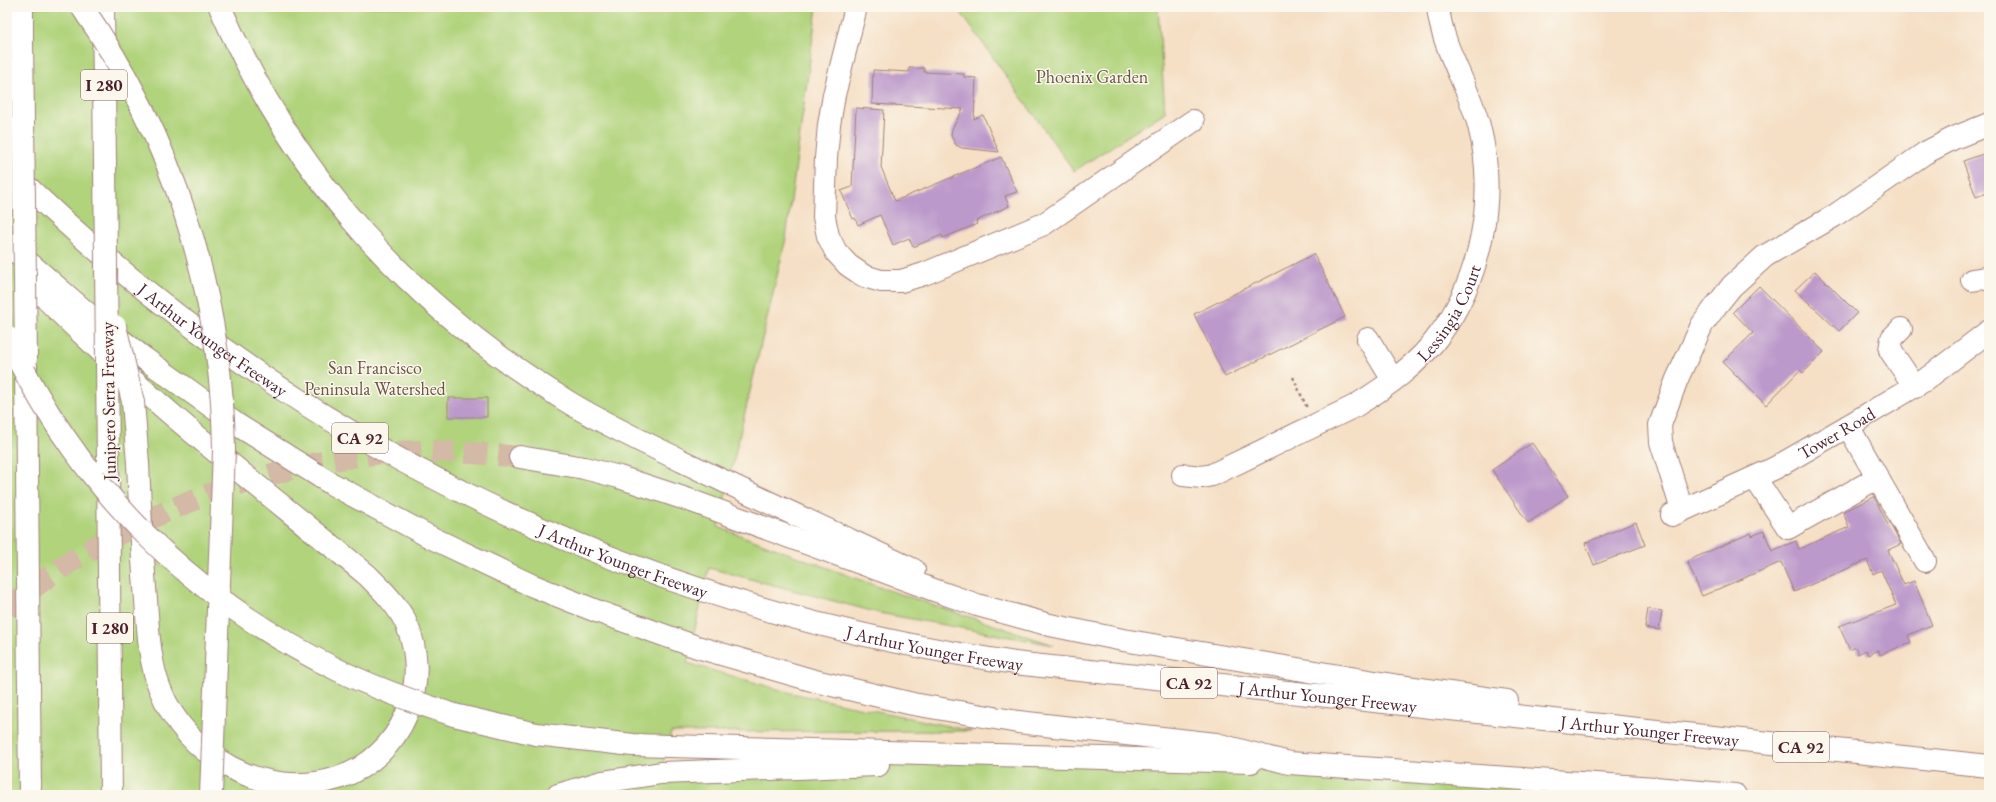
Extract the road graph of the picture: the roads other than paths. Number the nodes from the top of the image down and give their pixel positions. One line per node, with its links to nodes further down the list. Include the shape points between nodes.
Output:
1 (22, 7): 30 (main road, bridge)
2 (82, 7): 32 (main road, bridge, via 127,79 171,172 197,251 217,347 223,398 224,450)
3 (103, 7): 12 (main road, Junipero Serra Freeway / I 280, bridge)
4 (220, 7): 25 (main road, via 247,65 273,111 332,197 401,274 478,342 549,391 612,426)
5 (856, 7): 7 (main road, via 829,125 824,217 828,236 836,252 848,265 864,276 881,281 902,281 1044,224)
6 (1438, 7): 17 (main road, Lessingia Court, via 1444,39 1471,100 1485,149 1488,175 1482,229 1471,276 1451,318 1426,352)
7 (1193, 121)
8 (1989, 124): 22 (main road, Tower Road, via 1924,153 1834,216 1765,256 1732,286 1702,325 1677,379 1660,425 1661,442 1677,513)
9 (7, 167): 26 (main road, J Arthur Younger Freeway / CA 92, via 89,244 150,295 222,349 319,413 396,458 494,508 595,552 665,578 736,602 842,630 987,659)
10 (7, 244): 28 (main road, via 139,355 274,449 338,488 430,537 559,597 697,647 780,672 879,697 1018,722 1216,744)
11 (7, 251): 12 (main road, bridge, via 51,304 148,395 367,575 392,602 404,620 412,640 416,662 415,685 410,708 392,741 357,769 338,778 306,783 284,783 248,775 225,765 203,750 182,728 165,700 152,662 132,402)
12 (106, 287): 31 (main road, Junipero Serra Freeway / I 280, bridge)
13 (1901, 329): 18 (main road, via 1892,338 1890,350)
14 (1989, 331): 18 (main road, Tower Road)
15 (7, 337): 27 (main road, bridge, via 55,424 96,478 150,540 204,588 260,627 314,658 389,693 454,715 515,730 598,742)
16 (1368, 339): 17 (main road)
17 (1393, 380): 21 (main road, Lessingia Court, via 1355,406 1212,475)
18 (1915, 387): 19 (main road, Tower Road)
19 (1848, 426): 22 (main road, Tower Road); 23 (main road)
20 (520, 457): 25 (main road, via 584,468 640,483 934,590)
21 (1183, 475)
22 (1755, 478): 23 (main road, via 1788,528)
23 (1877, 478): 24 (main road)
24 (1925, 561)
25 (1013, 616): 26 (main road, via 1086,634 1399,686 1578,711)
26 (1613, 727): 29 (main road, J Arthur Younger Freeway / CA 92)
27 (1019, 757): 28 (main road); 33 (main road, via 661,773 602,782)
28 (1289, 763): 34 (main road)
29 (1989, 766)
30 (30, 795)
31 (111, 795)
32 (211, 795)
33 (558, 795)
34 (1735, 795)

